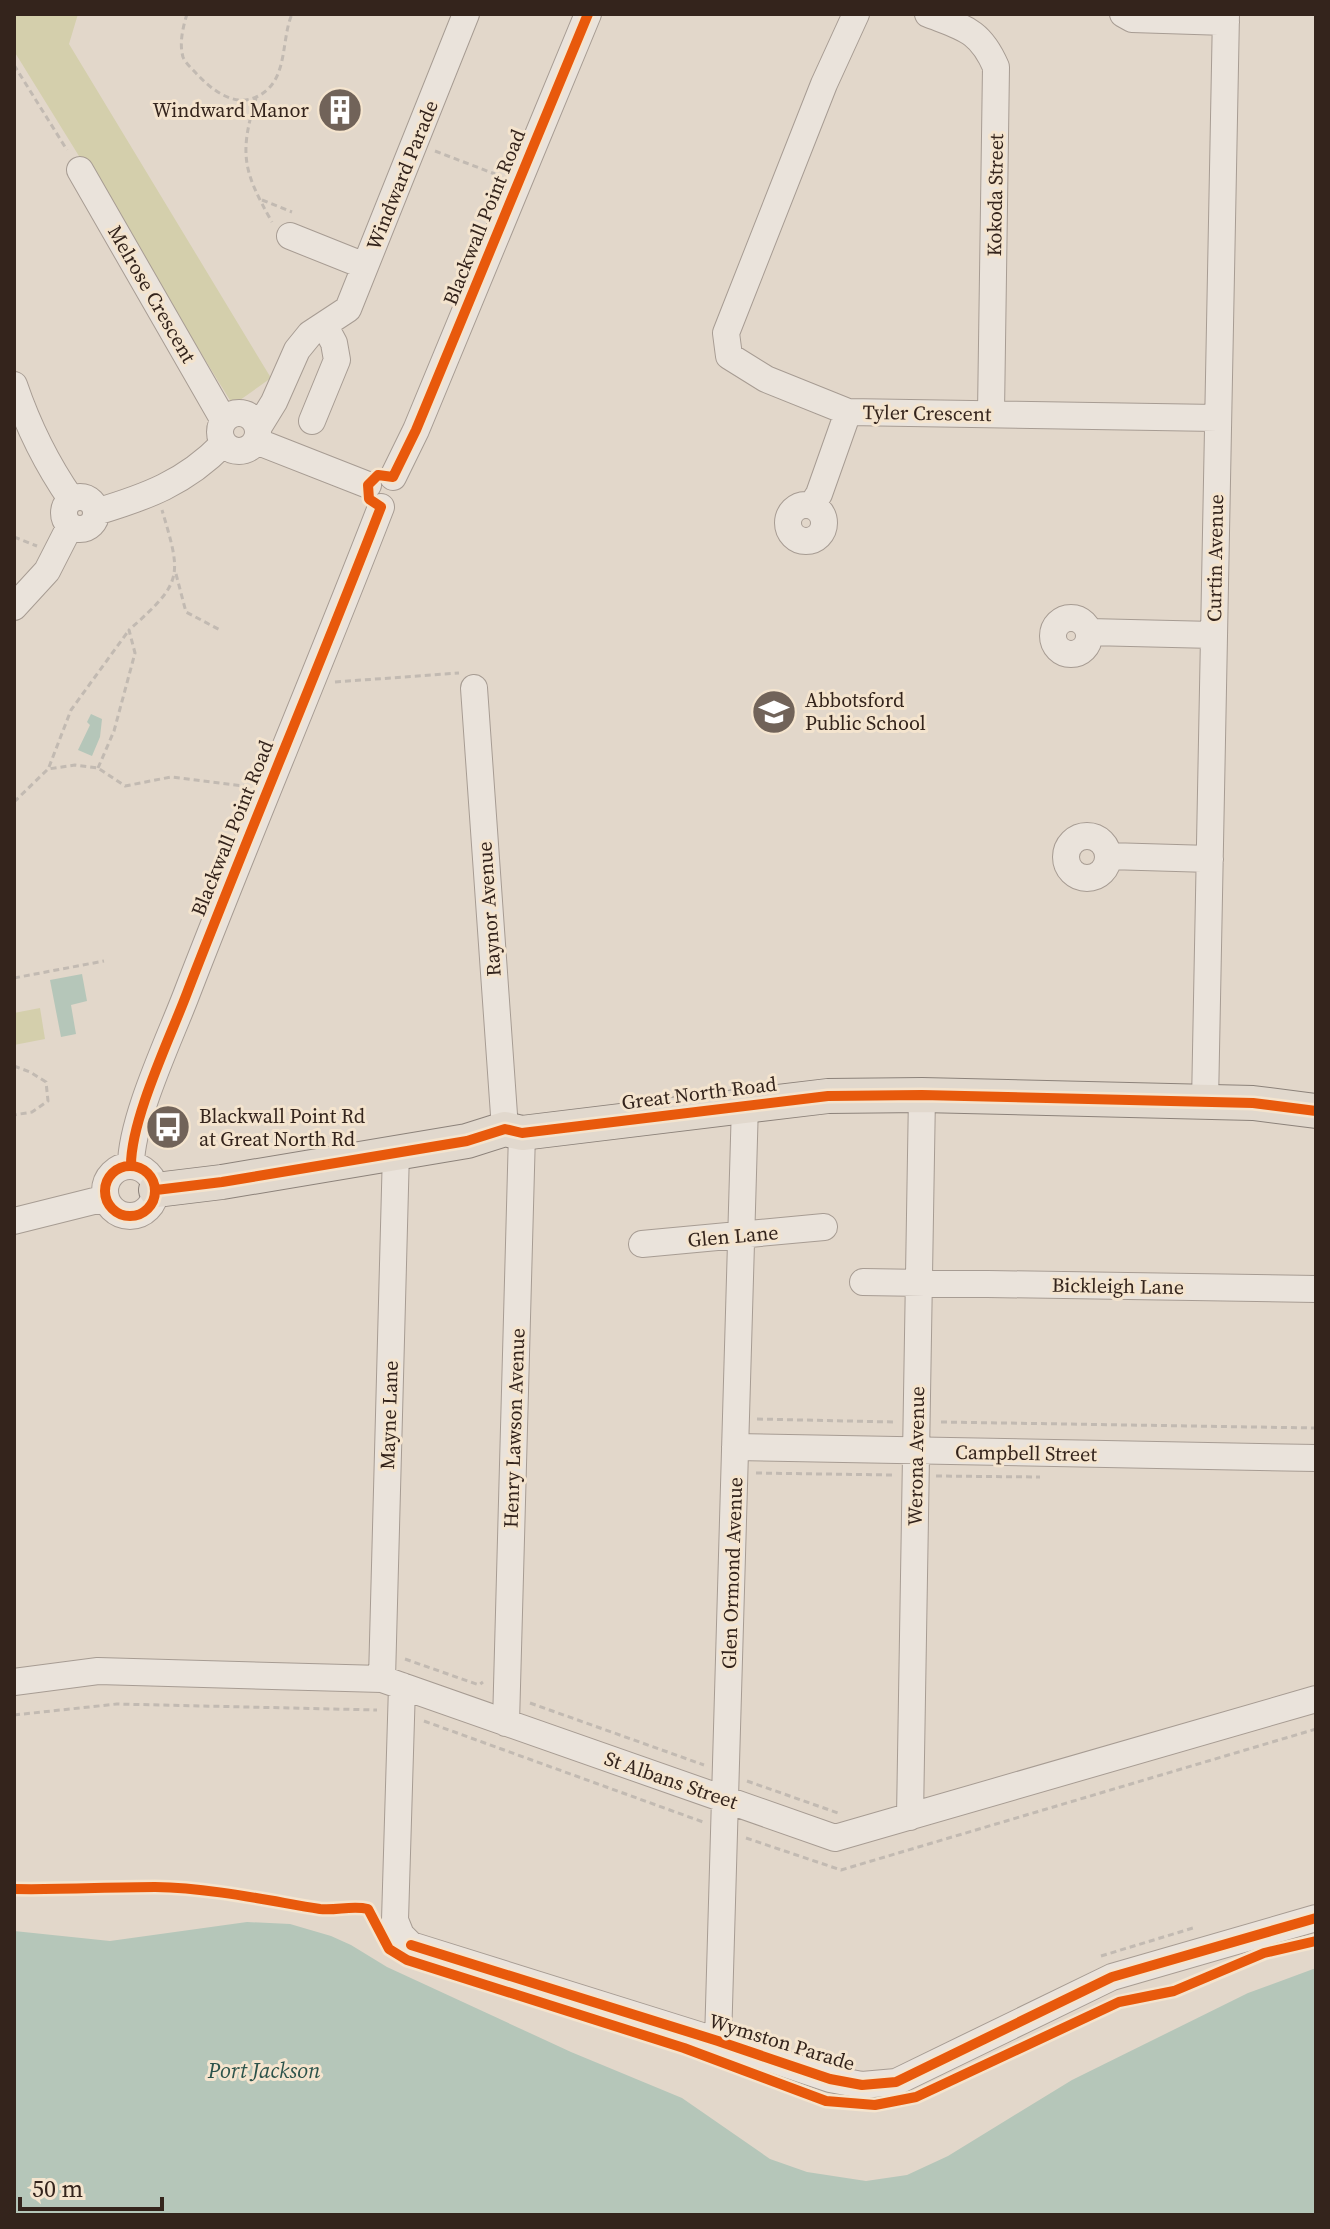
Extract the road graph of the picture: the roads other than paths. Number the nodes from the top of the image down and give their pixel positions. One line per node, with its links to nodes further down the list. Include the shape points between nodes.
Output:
1 (466, 14): 9 (street, Windward Parade)
2 (588, 14): 18 (street, Blackwall Point Road, via 416,430)
3 (856, 14): 12 (street, Tyler Crescent, via 726,333 729,356 750,371)
4 (928, 14): 13 (street, Kokoda Street, via 973,33 987,46 996,67)
5 (1123, 14): 6 (street, via 1132,19)
6 (1226, 18): 14 (street, Curtin Avenue)
7 (80, 170): 16 (street, Melrose Crescent)
8 (282, 230): 9 (street)
9 (365, 266): 10 (street, Windward Parade, via 348,309)
10 (325, 326): 15 (street, via 337,360); 17 (street, Windward Parade, via 297,350)
11 (14, 385): 19 (street, via 30,429)
12 (848, 412): 13 (street, Tyler Crescent); 20 (street)
13 (991, 413): 14 (street, Tyler Crescent)
14 (1217, 418): 25 (street, Curtin Avenue)
15 (312, 421)
16 (223, 432): 17 (street, via 234,451 247,450); 21 (street, via 178,480 147,497)
17 (257, 435): 18 (street)
18 (381, 489): 37 (street, Blackwall Point Road, via 170,1038 131,1147)
19 (71, 499): 21 (street, via 87,499); 22 (street, via 64,512)
20 (812, 505)
21 (96, 512): 22 (street, via 85,528)
22 (70, 526): 23 (street, via 47,571)
23 (14, 607)
24 (1089, 632): 25 (street)
25 (1214, 635): 28 (street, Curtin Avenue)
26 (474, 688): 35 (street, Raynor Avenue)
27 (1108, 856): 28 (street)
28 (1210, 859): 31 (street, Curtin Avenue)
29 (922, 1095): 31 (main road, Great North Road); 33 (main road, Great North Road); 45 (street, Werona Avenue)
30 (1316, 1097): 32 (main road, Great North Road)
31 (1205, 1103): 32 (main road, Great North Road)
32 (1253, 1103): 34 (main road, Great North Road)
33 (745, 1104): 35 (main road, Great North Road); 42 (street, Glen Ormond Avenue)
34 (1316, 1111)
35 (514, 1131): 36 (main road, Great North Road); 53 (street, Henry Lawson Avenue)
36 (396, 1151): 38 (main road, Great North Road); 51 (street, Mayne Lane)
37 (131, 1165): 38 (street, via 148,1173); 39 (street, via 110,1175)
38 (156, 1190): 39 (street, via 151,1206 132,1216 116,1211)
39 (106, 1198): 40 (street)
40 (14, 1221)
41 (824, 1227): 42 (street, Glen Lane)
42 (741, 1235): 43 (street, Glen Lane); 47 (street, Glen Ormond Avenue)
43 (642, 1244)
44 (863, 1282): 45 (street, Bickleigh Lane)
45 (919, 1283): 46 (street, Bickleigh Lane); 48 (street, Werona Avenue)
46 (1316, 1289)
47 (735, 1447): 48 (street, Campbell Street); 54 (street, Glen Ormond Avenue)
48 (916, 1451): 49 (street, Campbell Street); 55 (street, Werona Avenue)
49 (1316, 1458)
50 (14, 1682): 51 (street, St Albans Street, via 98,1671)
51 (392, 1682): 53 (street, St Albans Street); 57 (street, Mayne Lane, via 395,1920)
52 (1316, 1699): 55 (street, St Albans Street)
53 (506, 1723): 54 (street, St Albans Street)
54 (725, 1800): 55 (street, St Albans Street, via 835,1838); 58 (street, Glen Ormond Avenue)
55 (910, 1817)
56 (1316, 1918): 58 (street, Wymston Parade, via 1112,1977 896,2082 862,2085 830,2079)
57 (411, 1945): 58 (street, Wymston Parade)
58 (718, 2041)

